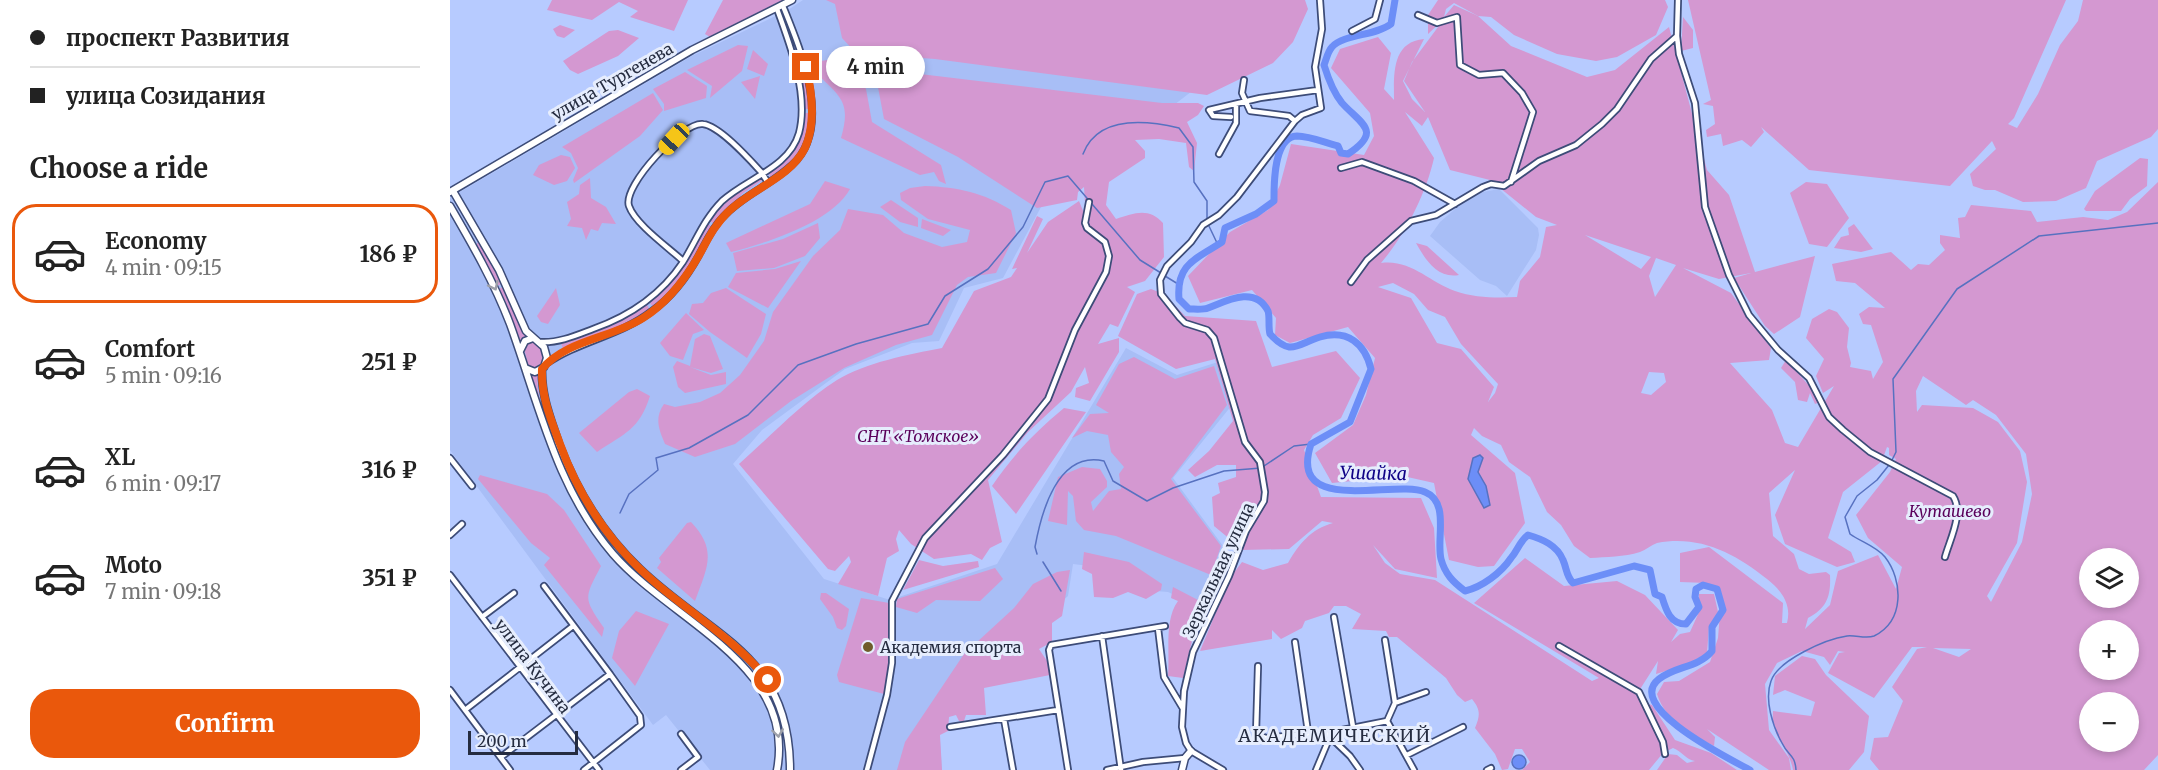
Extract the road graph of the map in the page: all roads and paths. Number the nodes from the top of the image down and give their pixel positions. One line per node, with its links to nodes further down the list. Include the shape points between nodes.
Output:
1 (792, 0): 5 (street, улица Тургенева)
2 (1320, 0): 12 (street, Зеркальная улица, via 1322,29 1315,67)
3 (1380, 0): 7 (street, via 1375,18)
4 (1678, 0): 8 (street)
5 (780, 7): 9 (street); 10 (street); 24 (street, улица Тургенева, via 692,50)
6 (1418, 15): 18 (street, via 1437,23 1457,17 1460,65 1479,75 1503,73 1530,104 1533,112)
7 (1352, 31)
8 (1677, 36): 20 (street, via 1651,59 1602,124 1576,145); 45 (street, via 1678,54 1695,103 1705,207 1729,275 1749,315 1778,350 1809,378 1829,417 1843,430 1870,452 1953,496 1957,516)
9 (806, 67): 10 (street, via 800,65); 23 (street, via 812,111 807,141 795,163)
10 (796, 70): 21 (street, via 801,111 799,132 786,157)
11 (1244, 80): 13 (street, via 1242,93)
12 (1318, 90): 13 (street); 16 (street, Зеркальная улица, via 1321,108)
13 (1246, 102): 14 (street); 16 (street, via 1250,111 1289,116)
14 (1236, 104): 15 (street, via 1209,110 1213,116); 17 (street, via 1236,123)
15 (1231, 117)
16 (1295, 122): 68 (street, Зеркальная улица, via 1237,197 1203,225 1167,266 1160,280 1161,294 1180,318 1207,330 1214,338 1245,442 1260,462 1265,492 1193,652)
17 (1219, 154)
18 (1520, 158): 20 (street, via 1522,166); 22 (street)
19 (1341, 168): 26 (street, via 1362,162 1414,181)
20 (1528, 169): 22 (street)
21 (762, 173): 23 (street); 30 (street, via 713,211); 30 (street, via 717,130 700,123 683,130 635,181 628,194 631,212)
22 (1511, 182): 26 (street, via 1483,187)
23 (768, 183): 35 (street, via 745,196 722,217 683,281 653,311 616,332 563,352)
24 (451, 192): 28 (street)
25 (1089, 202): 93 (street, via 1085,223 1105,242 1109,256 1106,272 1075,330 1048,399 1003,455 925,538 892,601 892,663)
26 (1455, 204): 31 (street, via 1436,215 1411,221 1367,260)
27 (450, 206): 29 (street)
28 (475, 229): 29 (street); 32 (street)
29 (466, 234): 34 (street, one-way to 34, via 495,289)
30 (683, 261): 33 (street, via 660,290 630,313 571,337)
31 (1351, 282)
32 (533, 338): 33 (street); 34 (street, via 522,343)
33 (541, 342): 35 (street, via 546,352)
34 (520, 354): 36 (street)
35 (544, 366): 36 (street, via 535,372); 40 (street, via 543,394 565,459)
36 (525, 368): 42 (street, via 565,481)
37 (450, 458): 38 (street)
38 (472, 486)
39 (462, 524): 41 (street)
40 (605, 529): 42 (street); 43 (street)
41 (450, 535)
42 (598, 535): 44 (street)
43 (620, 548): 44 (street); 61 (street, via 658,586 743,653)
44 (614, 555): 62 (street, via 653,592 737,659)
45 (1945, 556)
46 (450, 575): 49 (street, улица Кучина)
47 (544, 586): 51 (street)
48 (514, 593): 49 (street)
49 (482, 617): 59 (street, улица Кучина)
50 (1334, 617): 75 (street)
51 (573, 626): 59 (street); 60 (street)
52 (1165, 626): 53 (street)
53 (1158, 628): 54 (street); 68 (street, via 1164,677)
54 (1102, 636): 70 (street, via 1051,645); 86 (street)
55 (1385, 640): 66 (street)
56 (1295, 642): 77 (street)
57 (1559, 646): 81 (street, via 1639,692 1657,727)
58 (1258, 666): 77 (street, via 1256,734 1266,738)
59 (518, 667): 69 (street); 71 (street, улица Кучина)
60 (610, 674): 71 (street); 85 (street, via 640,716 640,728)
61 (768, 680): 62 (street); 65 (street)
62 (761, 685): 67 (street)
63 (450, 690): 69 (street)
64 (1426, 692): 66 (street)
65 (779, 702): 67 (street); 92 (street, via 788,730)
66 (1395, 703): 73 (street)
67 (771, 705): 91 (street, one-way to 91, via 780,743)
68 (1182, 707): 80 (street, Зеркальная улица, via 1182,727)
69 (465, 710): 83 (street)
70 (1058, 710): 72 (street); 95 (street)
71 (556, 716): 83 (street); 85 (street, улица Кучина)
72 (1004, 719): 74 (street); 94 (street)
73 (1387, 722): 75 (street); 82 (street)
74 (950, 727)
75 (1353, 727): 79 (street)
76 (1463, 727): 82 (street)
77 (1308, 732): 79 (street, via 1320,731)
78 (681, 734): 90 (street, via 698,757)
79 (1329, 736): 99 (street); 100 (street)
80 (1191, 751): 84 (street); 98 (street)
81 (1665, 754)
82 (1407, 756): 101 (street)
83 (501, 757): 87 (street)
84 (1185, 758): 86 (street, via 1143,762); 97 (street)
85 (593, 762): 88 (street); 89 (street, улица Кучина)
86 (1121, 769): 96 (street)
87 (510, 770)
88 (584, 770)
89 (599, 770)
90 (681, 770)
91 (777, 770)
92 (790, 770)
93 (867, 770)
94 (1013, 770)
95 (1068, 770)
96 (1107, 770)
97 (1182, 770)
98 (1223, 770)
99 (1316, 770)
100 (1360, 770)
101 (1414, 770)

